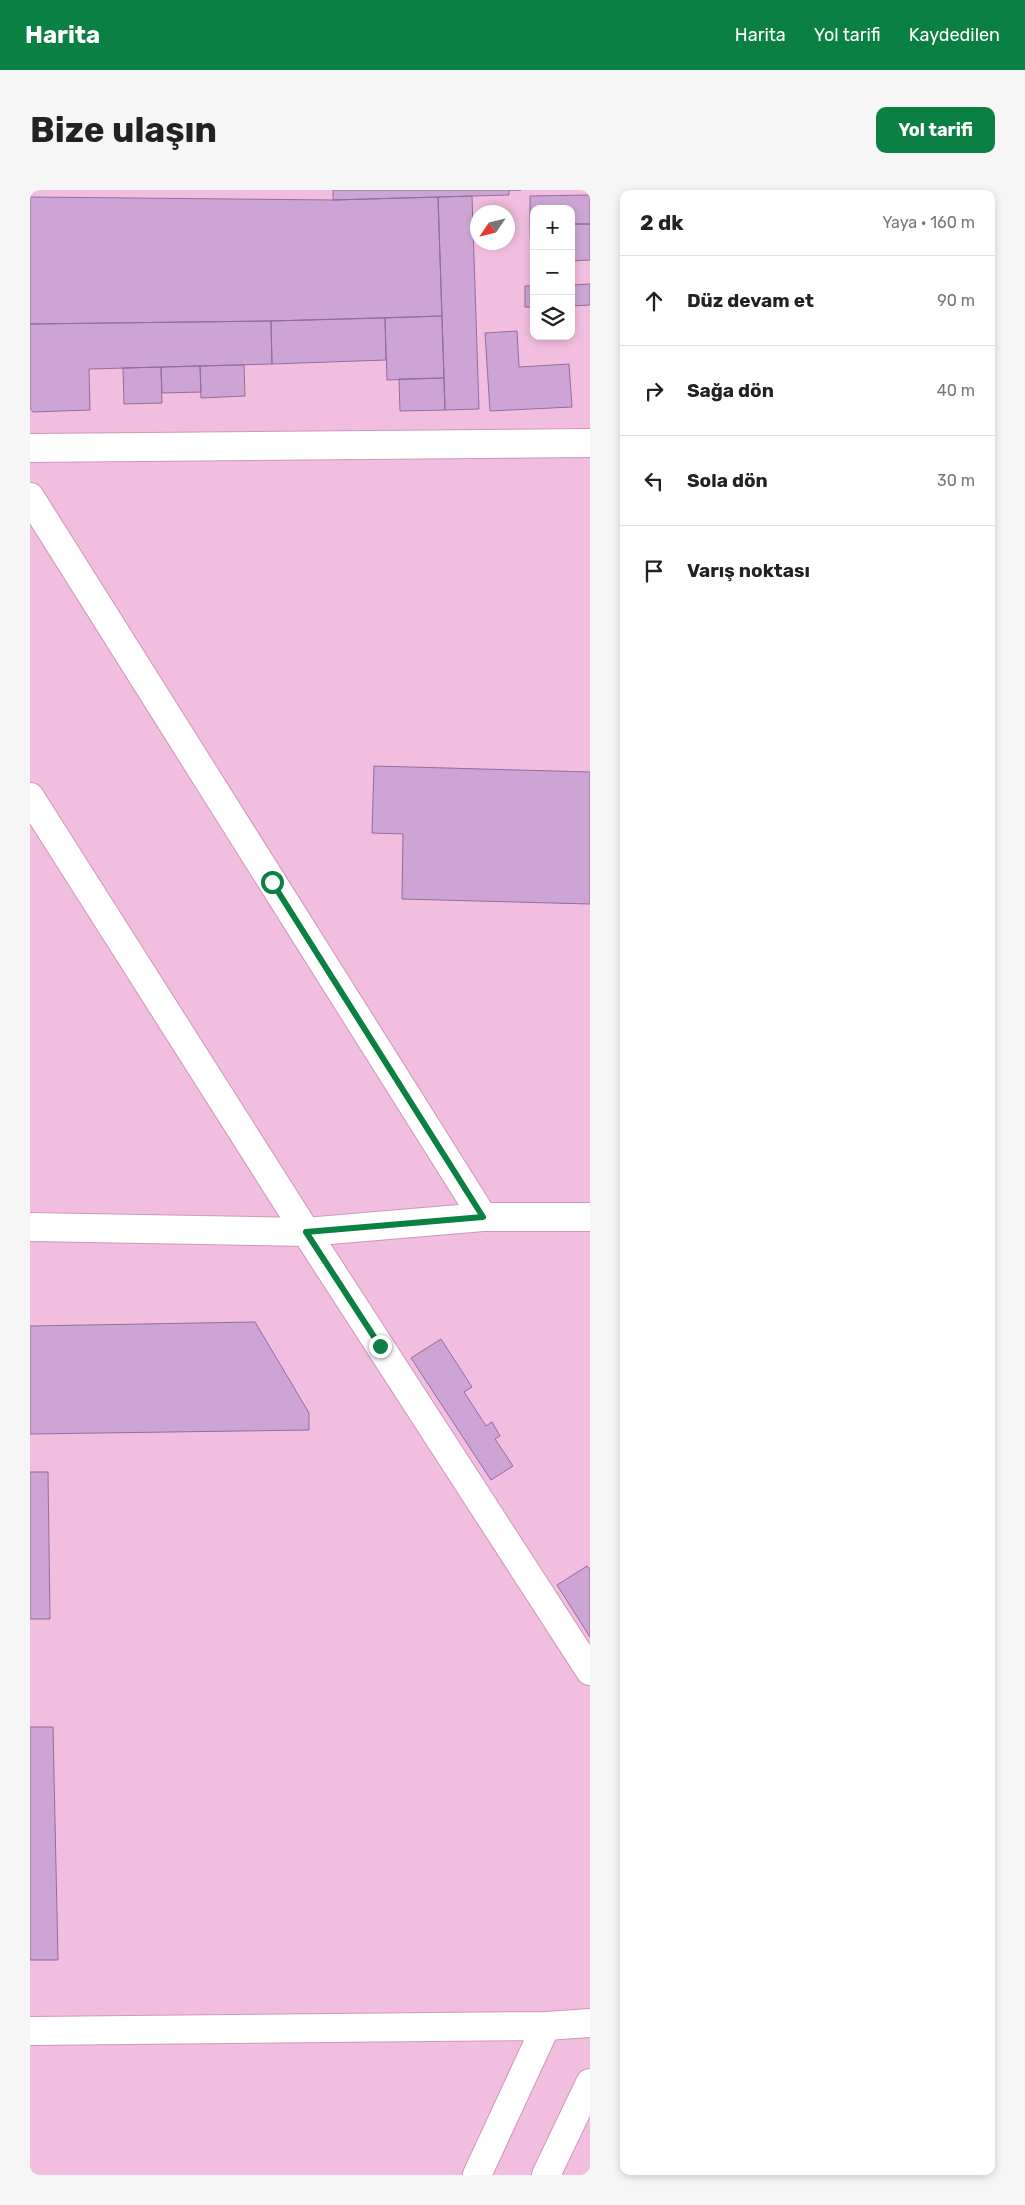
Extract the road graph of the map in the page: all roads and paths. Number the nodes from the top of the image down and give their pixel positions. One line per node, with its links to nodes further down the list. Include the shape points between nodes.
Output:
1 (590, 443): 2 (street)
2 (30, 448)
3 (30, 497): 5 (street)
4 (30, 797): 8 (street)
5 (483, 1217): 6 (street); 8 (street)
6 (590, 1217)
7 (30, 1227): 8 (street)
8 (306, 1232): 9 (street)
9 (590, 1671)
10 (590, 2023): 11 (street)
11 (546, 2026): 12 (street); 14 (street)
12 (30, 2032)
13 (590, 2083): 15 (street)
14 (477, 2175)
15 (546, 2175)

